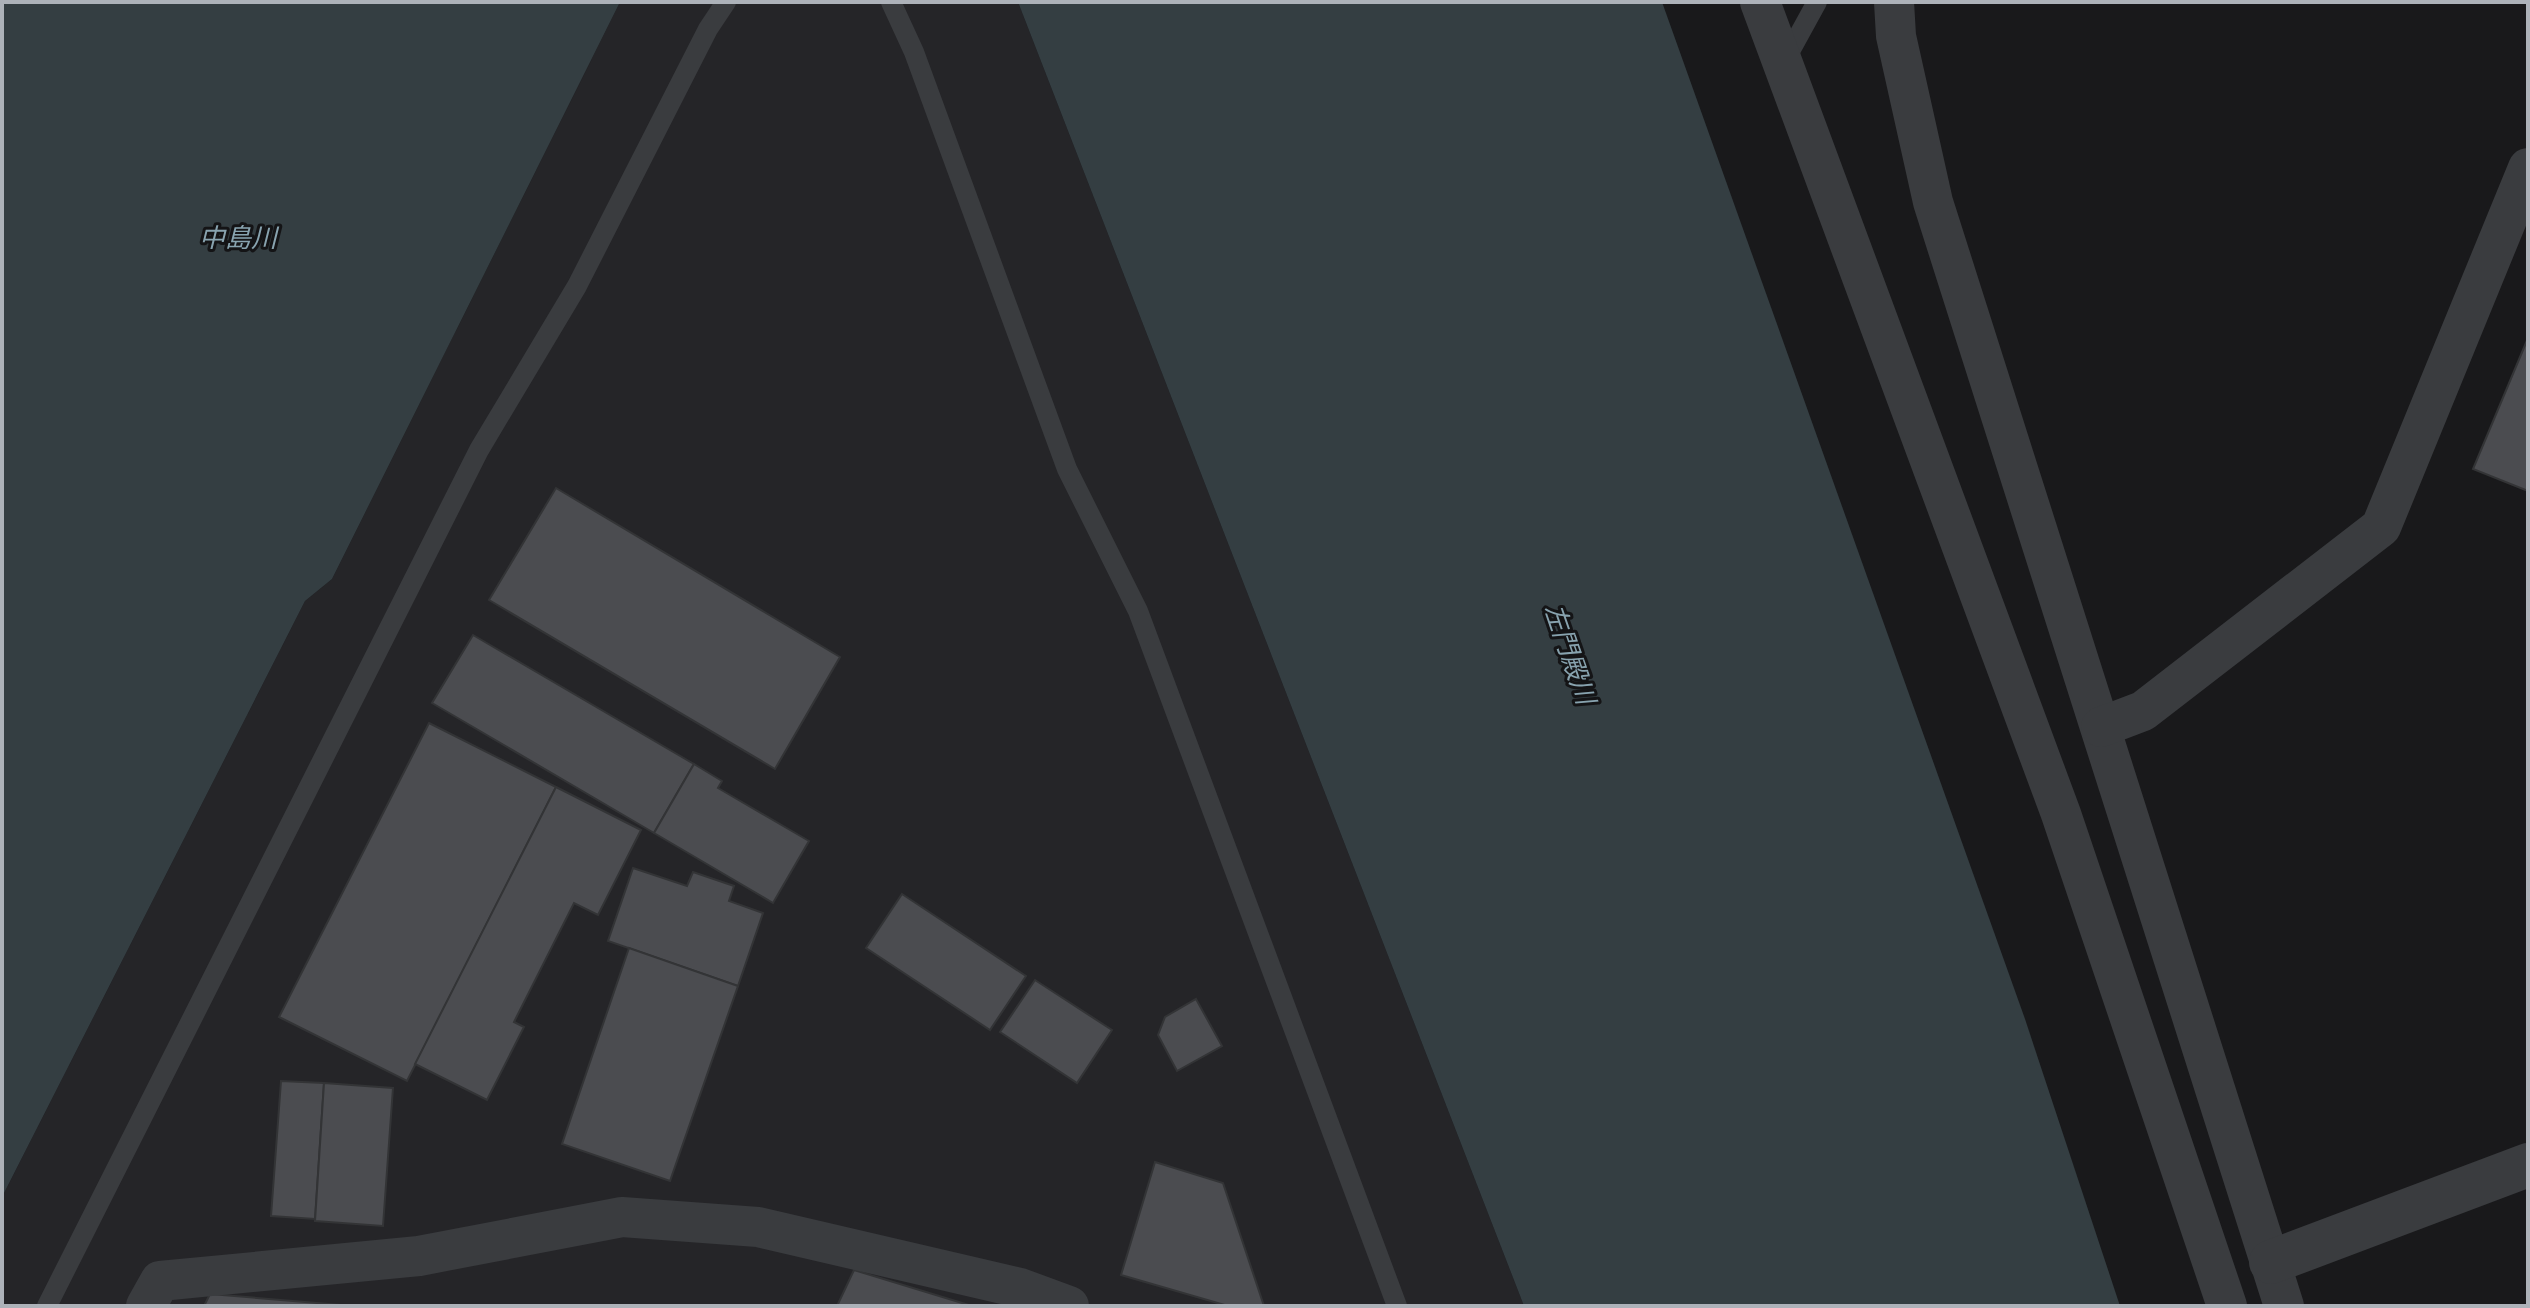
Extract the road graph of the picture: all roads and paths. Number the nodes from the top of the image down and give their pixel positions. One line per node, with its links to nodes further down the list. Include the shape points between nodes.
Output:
1 (726, 2): 11 (lane, via 577,286 479,450)
2 (891, 2): 14 (lane, via 1067,469 1138,611)
3 (1760, 2): 6 (street)
4 (1817, 2): 6 (lane)
5 (1894, 2): 8 (street, via 1896,36 1933,202)
6 (1783, 64): 15 (street, via 2061,814)
7 (2528, 168): 8 (street, via 2381,527 2143,711)
8 (2101, 727): 10 (street)
9 (2528, 1165): 10 (street)
10 (2271, 1262): 16 (street)
11 (47, 1306)
12 (146, 1306): 13 (street, via 160,1281 419,1256 622,1217 758,1227 1020,1288)
13 (1069, 1306)
14 (1397, 1306)
15 (2227, 1306)
16 (2284, 1306)

